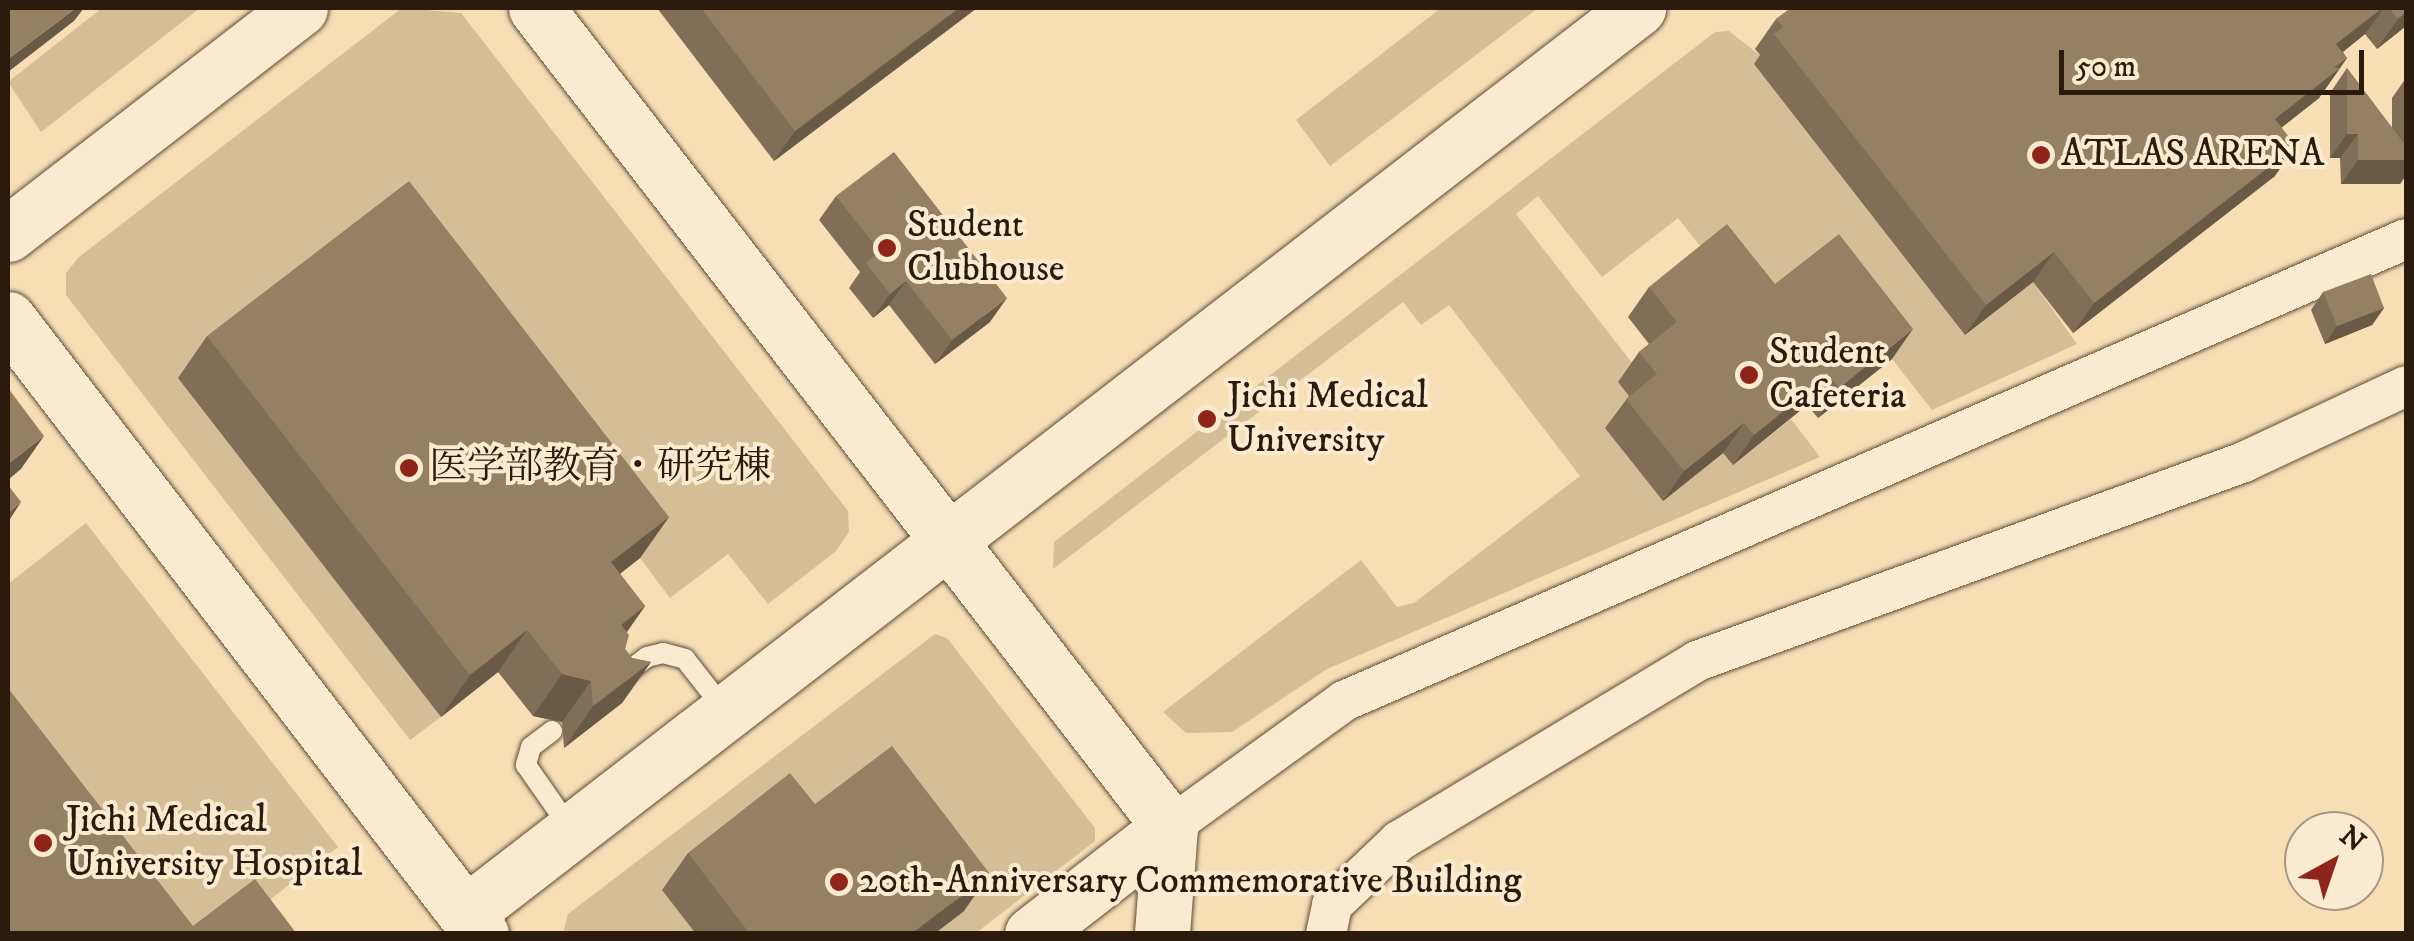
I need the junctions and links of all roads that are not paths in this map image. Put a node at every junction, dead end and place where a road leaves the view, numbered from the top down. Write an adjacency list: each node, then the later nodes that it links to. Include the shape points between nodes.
1 (300, 8): 4 (street)
2 (536, 8): 8 (street)
3 (1638, 8): 8 (street)
4 (8, 234)
5 (2406, 239): 12 (street, via 1344,701)
6 (8, 319): 14 (street)
7 (2406, 386): 17 (street, via 2244,462 1697,661 1399,842 1332,906)
8 (951, 540): 10 (street); 12 (street)
9 (609, 687): 10 (lane, via 664,652 686,659)
10 (728, 714): 13 (street)
11 (552, 732): 13 (lane, via 531,747 526,765)
12 (1170, 827): 15 (street); 16 (street)
13 (573, 833): 14 (street)
14 (474, 923)
15 (1032, 934)
16 (1162, 934)
17 (1326, 934)

